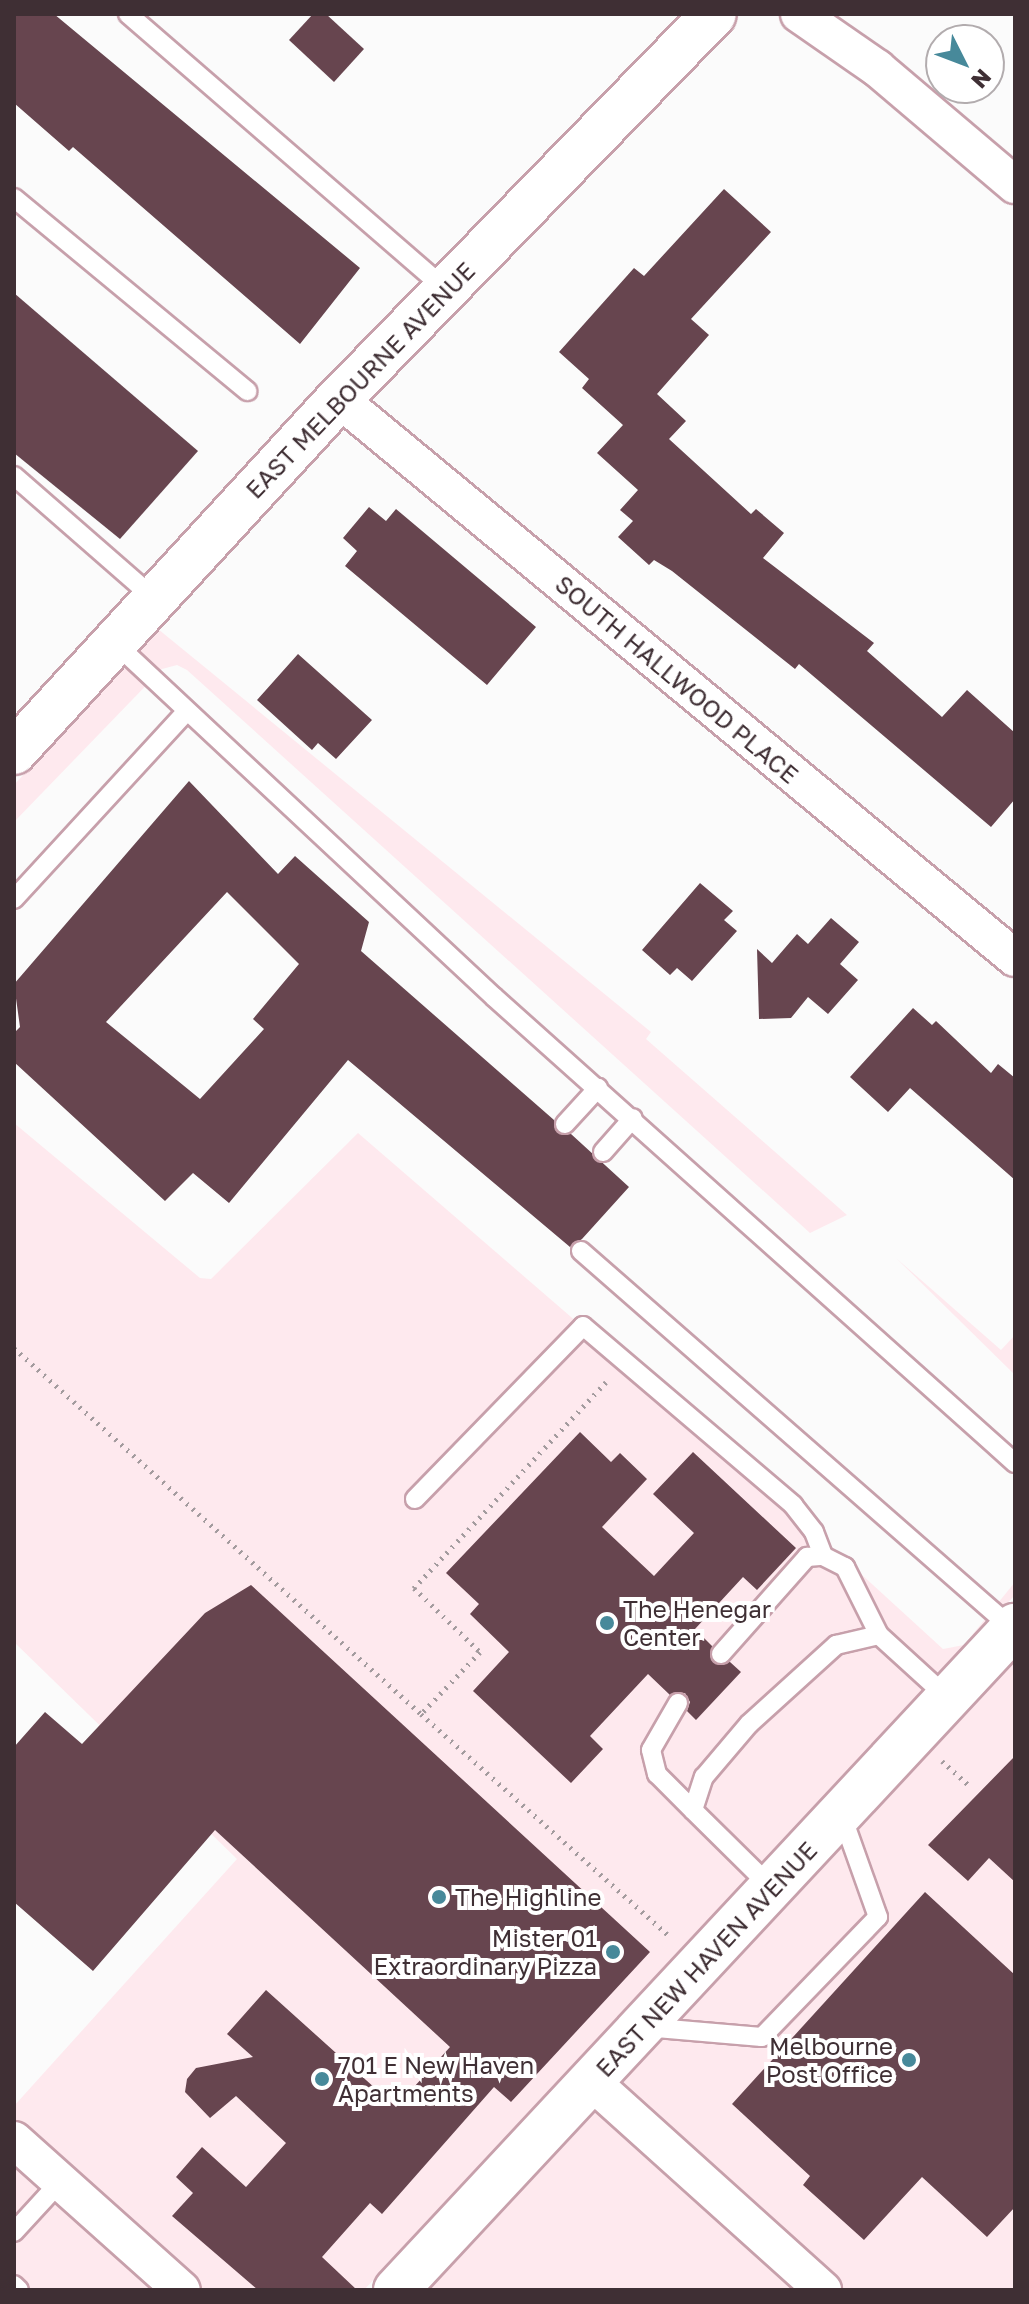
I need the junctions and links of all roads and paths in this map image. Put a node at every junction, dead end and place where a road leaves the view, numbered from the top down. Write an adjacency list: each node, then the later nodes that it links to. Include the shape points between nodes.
1 (128, 14): 6 (lane)
2 (714, 14): 6 (street, EAST MELBOURNE AVENUE)
3 (799, 14): 4 (street, via 877,68)
4 (1015, 185)
5 (14, 198): 7 (lane)
6 (446, 289): 8 (street, EAST MELBOURNE AVENUE)
7 (247, 391)
8 (339, 399): 10 (street, EAST MELBOURNE AVENUE); 15 (street, SOUTH HALLWOOD PLACE)
9 (14, 476): 10 (lane)
10 (155, 599): 11 (street, EAST MELBOURNE AVENUE)
11 (115, 643): 12 (lane); 13 (street, EAST MELBOURNE AVENUE)
12 (187, 711): 14 (lane); 16 (lane)
13 (14, 752)
14 (14, 899)
15 (1015, 958)
16 (598, 1088): 17 (lane); 18 (lane)
17 (633, 1118): 19 (lane); 23 (lane)
18 (565, 1124)
19 (603, 1152)
20 (581, 1251): 26 (lane)
21 (14, 1348): 31 (path)
22 (626, 1361): 24 (lane, via 583,1326); 25 (lane, via 793,1505 814,1532); 31 (path, via 414,1588 480,1652)
23 (1015, 1463)
24 (415, 1499)
25 (823, 1556): 27 (lane, via 845,1567); 28 (lane, via 807,1557)
26 (1014, 1627): 29 (street, EAST NEW HAVEN AVENUE)
27 (879, 1635): 29 (lane); 32 (lane, via 836,1645 749,1724 704,1777)
28 (721, 1654)
29 (948, 1698): 33 (street, EAST NEW HAVEN AVENUE)
30 (678, 1703): 32 (lane, via 651,1750 657,1774)
31 (421, 1714): 35 (path)
32 (693, 1810): 34 (lane)
33 (841, 1813): 34 (street, EAST NEW HAVEN AVENUE); 36 (lane, via 878,1917 762,2037)
34 (773, 1889): 36 (street, EAST NEW HAVEN AVENUE)
35 (670, 1937)
36 (643, 2027): 37 (street, EAST NEW HAVEN AVENUE)
37 (592, 2082): 44 (street, EAST NEW HAVEN AVENUE); 45 (street)
38 (14, 2140): 39 (street)
39 (60, 2182): 40 (lane); 43 (street)
40 (14, 2232)
41 (14, 2285): 42 (lane)
42 (19, 2290)
43 (182, 2290)
44 (396, 2290)
45 (823, 2290)

